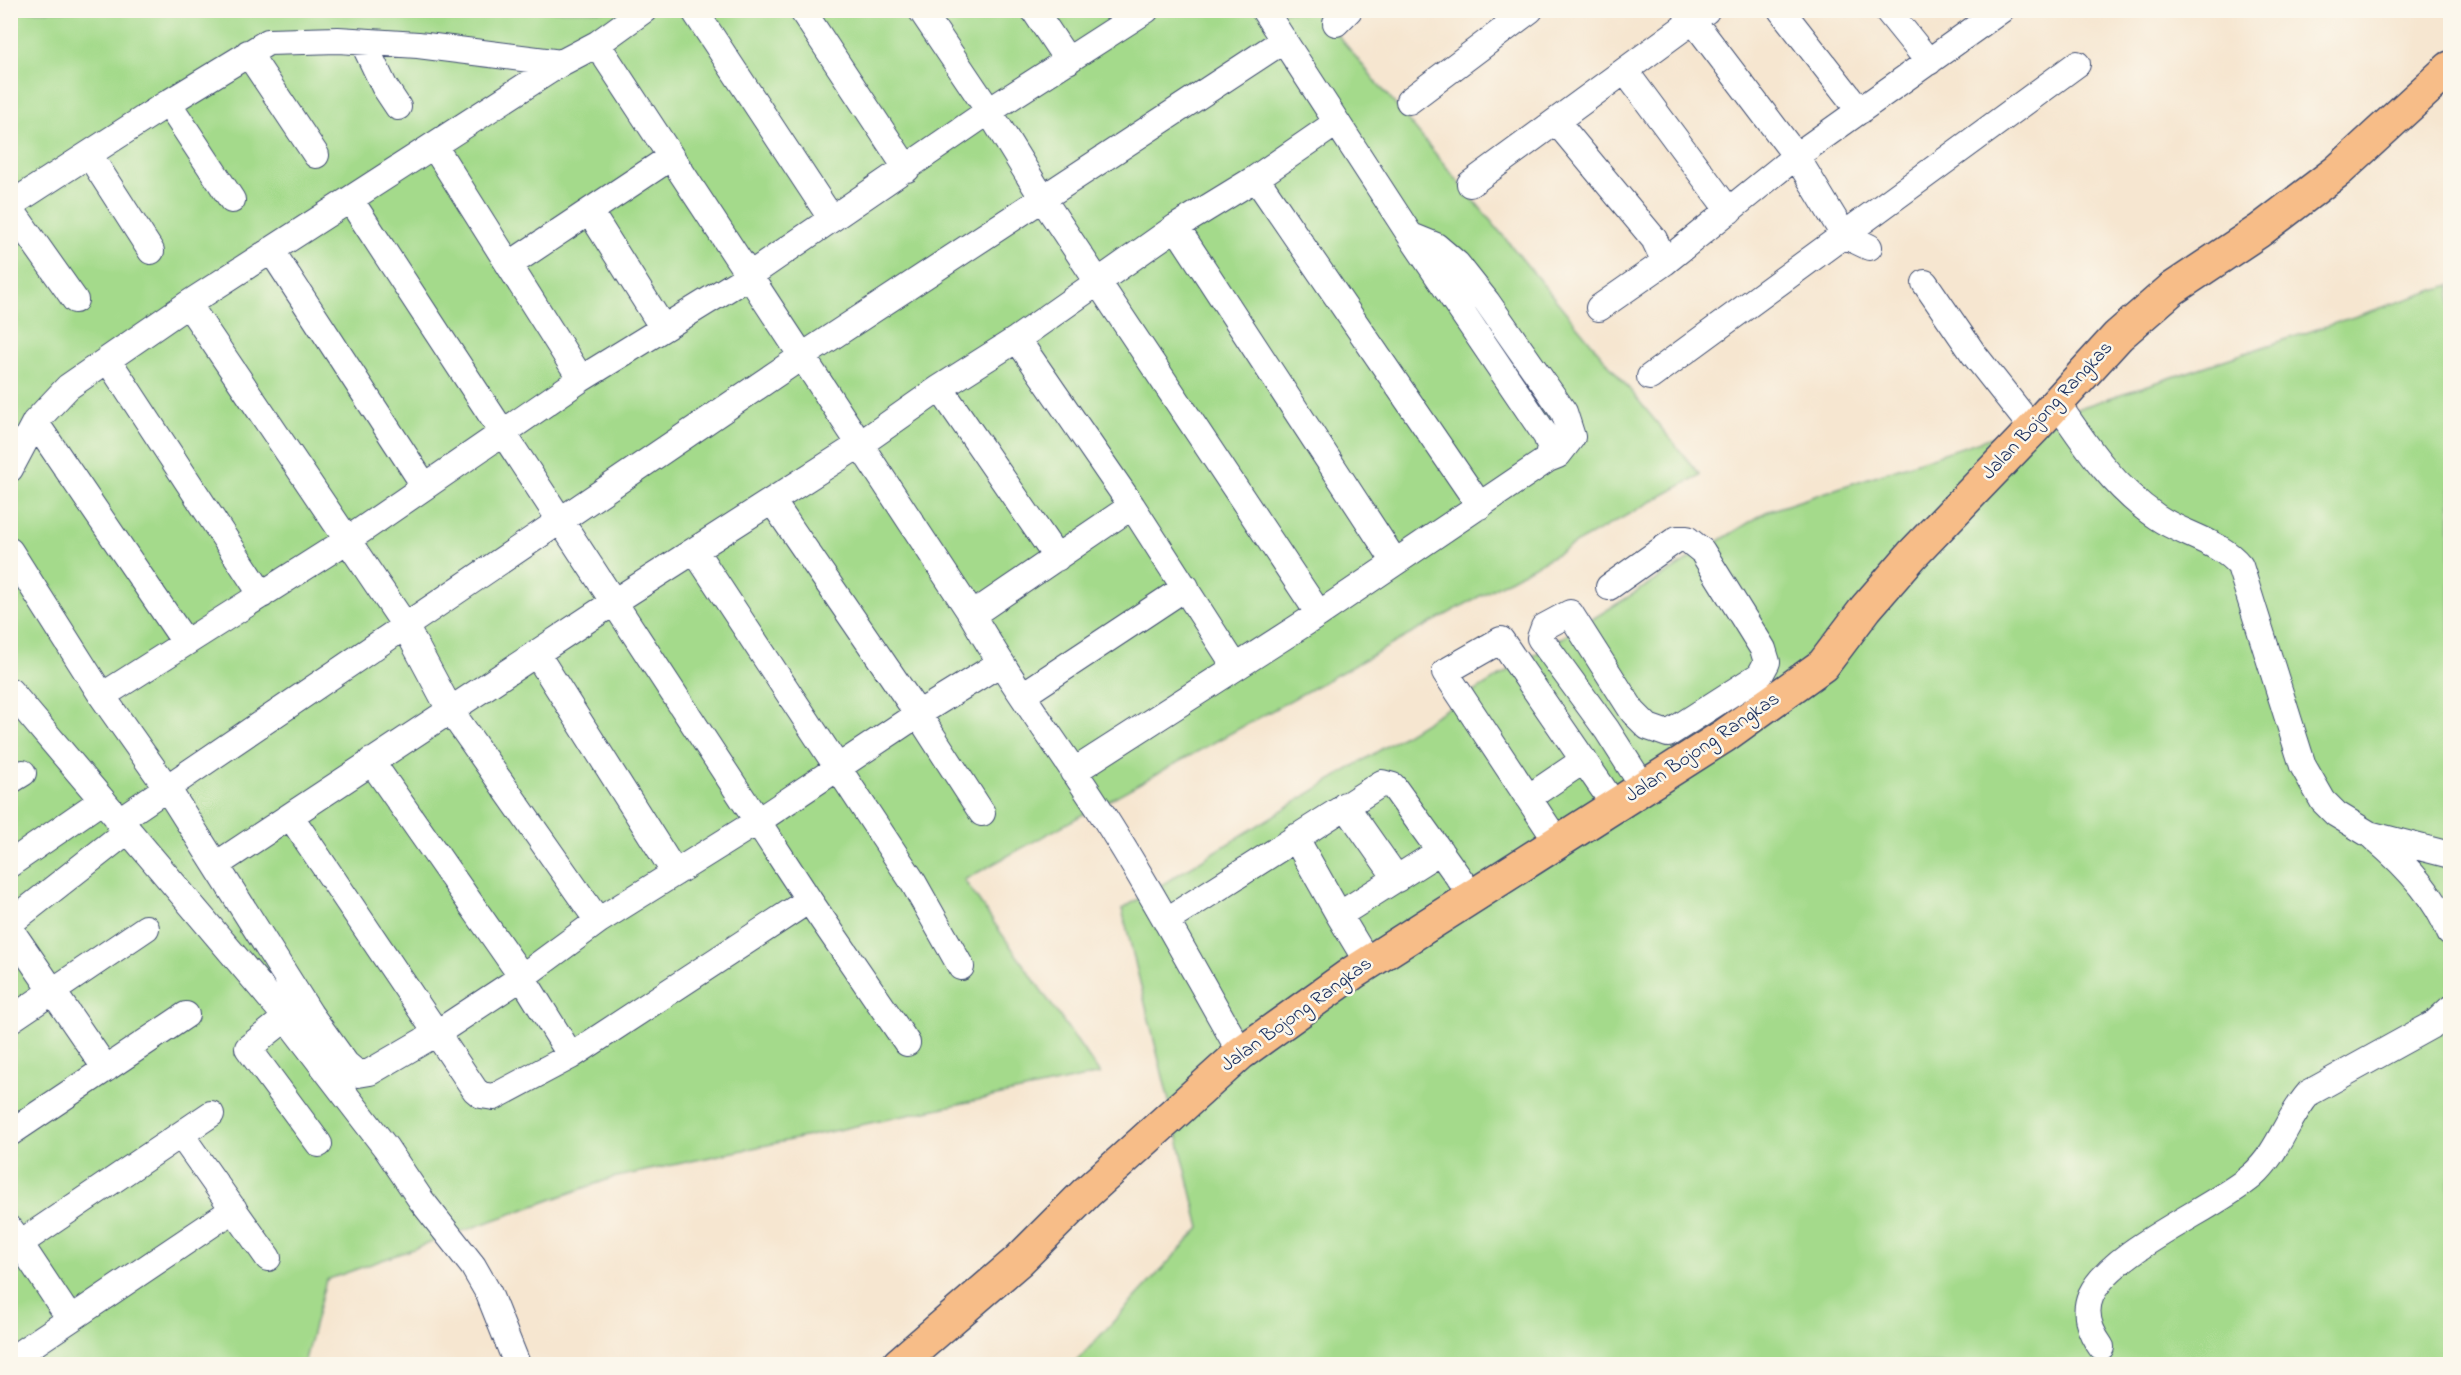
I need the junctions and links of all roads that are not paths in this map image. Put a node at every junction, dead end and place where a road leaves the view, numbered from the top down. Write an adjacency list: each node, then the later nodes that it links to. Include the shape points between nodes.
1 (644, 10): 15 (street)
2 (694, 10): 44 (street)
3 (802, 10): 35 (street)
4 (921, 10): 26 (street)
5 (1034, 10): 17 (street)
6 (1146, 10): 17 (street)
7 (1264, 10): 13 (street)
8 (1530, 10): 23 (street)
9 (1781, 10): 27 (street)
10 (1887, 10): 18 (street)
11 (1993, 13): 18 (street)
12 (1695, 14): 22 (street); 33 (street)
13 (1284, 40): 29 (street); 38 (street)
14 (363, 42): 16 (street, via 280,40); 19 (street); 25 (street)
15 (597, 44): 19 (street); 34 (street)
16 (248, 53): 24 (street); 31 (street)
17 (1068, 61): 26 (street)
18 (1929, 62): 27 (street)
19 (561, 63): 30 (street)
20 (2077, 64): 46 (street)
21 (2451, 68): 65 (main road, Jalan Bojong Rangkas, via 2339,170 2259,231 2172,289 2118,336)
22 (1625, 71): 28 (street); 42 (street)
23 (1409, 101)
24 (168, 103): 32 (street); 39 (street)
25 (398, 107)
26 (989, 111): 35 (street); 38 (street)
27 (1860, 111): 33 (street)
28 (1556, 121): 37 (street); 50 (street, via 1654,239)
29 (1336, 123): 36 (street); 74 (street, via 1550,446 1548,459)
30 (434, 146): 40 (street); 51 (street)
31 (316, 155)
32 (90, 156): 41 (street); 49 (street)
33 (1796, 156): 42 (street); 46 (street)
34 (671, 157): 43 (street); 52 (street)
35 (907, 169): 44 (street)
36 (1256, 178): 45 (street); 74 (street)
37 (1470, 184)
38 (1042, 197): 53 (street); 60 (street)
39 (232, 200)
40 (351, 201): 48 (street); 68 (street)
41 (10, 206): 55 (street)
42 (1729, 211): 50 (street)
43 (590, 212): 51 (street); 58 (street)
44 (831, 218): 52 (street)
45 (1176, 227): 53 (street); 80 (street)
46 (1844, 235): 47 (street); 62 (street)
47 (1869, 247)
48 (271, 250): 56 (street); 71 (street)
49 (151, 251)
50 (1665, 262): 57 (street)
51 (509, 265): 63 (street)
52 (750, 275): 58 (street); 60 (street)
53 (1098, 283): 59 (street); 85 (street)
54 (1925, 283): 67 (street, via 1973,353)
55 (75, 300)
56 (188, 304): 61 (street); 76 (street)
57 (1599, 308)
58 (663, 328): 63 (street)
59 (1017, 339): 64 (street); 73 (street)
60 (801, 357): 69 (street); 75 (street)
61 (108, 360): 66 (street, via 69,387); 83 (street)
62 (1650, 377)
63 (581, 380): 68 (street)
64 (940, 388): 69 (street); 79 (street)
65 (2057, 403): 67 (main road, Jalan Bojong Rangkas); 111 (street, via 2092,455 2138,503 2180,531 2222,550 2240,566 2303,766 2336,814)
66 (35, 423): 70 (street); 88 (street)
67 (2033, 429): 102 (main road, Jalan Bojong Rangkas, via 1912,555 1823,665 1759,713)
68 (503, 435): 71 (street); 75 (street)
69 (859, 445): 72 (street); 86 (street)
70 (10, 469)
71 (424, 485): 76 (street)
72 (772, 501): 78 (street); 96 (street)
73 (1132, 506): 79 (street); 82 (street)
74 (1480, 506): 80 (street)
75 (559, 520): 84 (street); 87 (street)
76 (346, 541): 83 (street); 87 (street)
77 (10, 551): 94 (street)
78 (695, 551): 84 (street); 99 (street)
79 (1057, 558): 86 (street)
80 (1395, 562): 85 (street)
81 (1609, 586): 102 (street, via 1677,539 1687,539 1702,551 1763,649 1767,662 1760,675 1668,734 1647,727 1633,712 1570,613 1544,627 1540,638)
82 (1186, 587): 91 (street); 93 (street)
83 (262, 595): 88 (street)
84 (614, 602): 89 (street); 109 (street)
85 (1319, 614): 91 (street)
86 (972, 615): 90 (street)
87 (404, 624): 95 (street); 101 (street)
88 (185, 642): 94 (street)
89 (536, 653): 95 (street); 118 (street)
90 (999, 664): 93 (street); 96 (street)
91 (1235, 666): 100 (street)
92 (10, 691): 104 (street)
93 (1023, 695): 100 (street)
94 (102, 696): 101 (street)
95 (450, 710): 98 (street); 123 (street)
96 (918, 714): 99 (street); 107 (street)
97 (1584, 760): 103 (street); 103 (street, via 1501,640 1445,672); 106 (street)
98 (371, 761): 108 (street); 131 (street)
99 (838, 770): 109 (street); 130 (street, via 913,882)
100 (1073, 772): 124 (street)
101 (167, 788): 110 (street); 117 (street)
102 (1644, 788): 106 (main road, Jalan Bojong Rangkas)
103 (1528, 798): 113 (street)
104 (101, 801): 110 (street); 116 (street)
105 (1346, 805): 112 (street); 114 (street, via 1382,783 1394,786); 119 (street)
106 (1615, 806): 113 (main road, Jalan Bojong Rangkas)
107 (982, 813)
108 (291, 817): 117 (street); 137 (street)
109 (758, 821): 118 (street); 121 (street)
110 (122, 826): 125 (street); 135 (street)
111 (2369, 834): 115 (street); 128 (street, via 2395,856 2429,895)
112 (1295, 837): 122 (street); 124 (street)
113 (1558, 843): 120 (main road, Jalan Bojong Rangkas)
114 (1440, 851): 119 (street); 120 (street)
115 (2451, 855)
116 (10, 864)
117 (216, 865): 137 (street, via 310,1014 346,1064 358,1074 370,1072)
118 (675, 873): 123 (street)
119 (1397, 879): 122 (street)
120 (1472, 896): 129 (main road, Jalan Bojong Rangkas)
121 (809, 900): 138 (street); 140 (street)
122 (1339, 915): 129 (street)
123 (598, 921): 131 (street)
124 (1166, 921): 139 (street)
125 (10, 923)
126 (10, 928): 132 (street)
127 (146, 928): 132 (street)
128 (2451, 933)
129 (1368, 963): 139 (main road, Jalan Bojong Rangkas)
130 (961, 967)
131 (522, 977): 137 (street); 140 (street)
132 (53, 992): 136 (street); 141 (street)
133 (2451, 1009): 150 (street, via 2434,1024 2309,1093 2279,1145 2254,1174 2117,1265 2090,1296 2087,1319)
134 (186, 1015): 141 (street)
135 (285, 1018): 145 (street, via 248,1048); 152 (street, via 473,1266 489,1294)
136 (10, 1020)
137 (437, 1033): 140 (street, via 481,1095 494,1097)
138 (907, 1042)
139 (1240, 1053): 153 (main road, Jalan Bojong Rangkas, via 1086,1193 1018,1261)
140 (571, 1056)
141 (106, 1069): 143 (street)
142 (211, 1114): 144 (street)
143 (10, 1133)
144 (182, 1135): 146 (street); 147 (street)
145 (319, 1144)
146 (234, 1209): 148 (street); 149 (street)
147 (14, 1241): 149 (street)
148 (268, 1258)
149 (70, 1319): 151 (street)
150 (2101, 1347)
151 (10, 1360)
152 (517, 1365)
153 (899, 1365)

